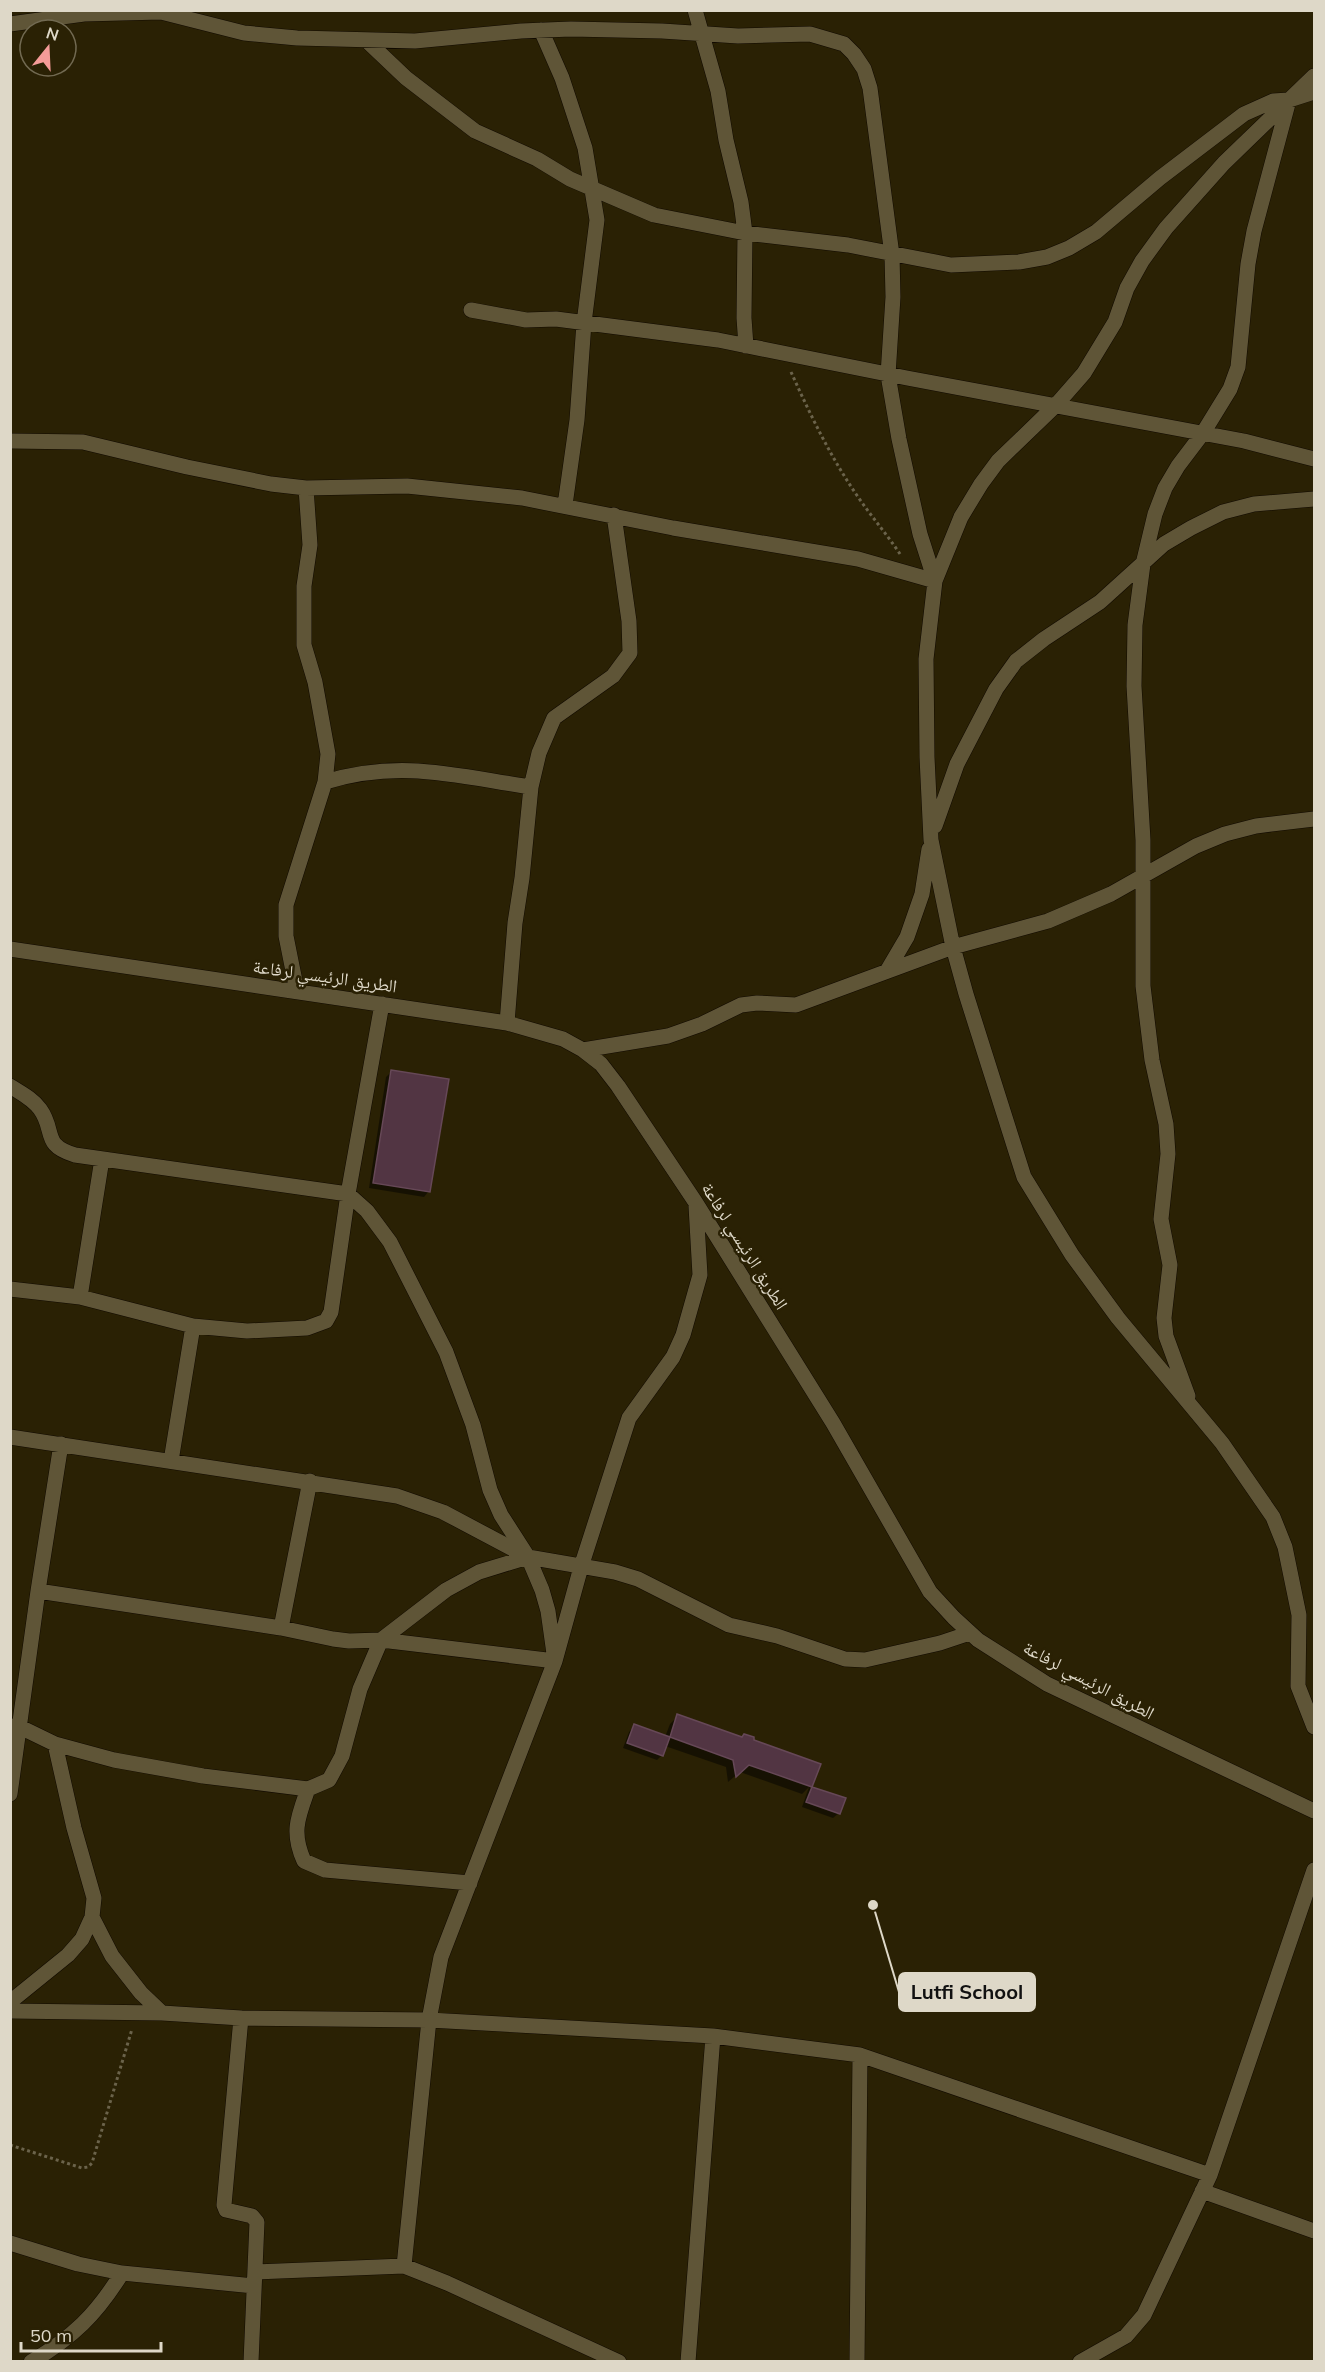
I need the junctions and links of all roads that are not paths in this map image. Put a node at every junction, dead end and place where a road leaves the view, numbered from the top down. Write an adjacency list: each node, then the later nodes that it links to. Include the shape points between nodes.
1 (695, 10): 4 (street)
2 (10, 24): 5 (street, via 84,14 161,12 244,33)
3 (541, 30): 4 (street); 5 (street, via 415,41); 9 (street, via 585,148)
4 (701, 32): 10 (street, via 718,91); 11 (street, via 738,36 810,34 844,44 854,54 870,88)
5 (366, 40): 9 (street, via 406,78 475,130)
6 (1314, 76): 8 (street)
7 (1314, 92): 8 (street)
8 (1289, 100): 11 (street, via 1273,101 1244,114 1096,232 1047,257 951,265); 16 (street, via 1224,163 1166,228 1127,288 1101,347); 17 (street, via 1254,231 1238,367 1230,389)
9 (593, 189): 10 (street, via 654,215); 13 (street, via 597,220)
10 (745, 233): 11 (street, via 848,245); 14 (street)
11 (892, 255): 15 (street)
12 (471, 310): 13 (street, via 526,320)
13 (584, 323): 14 (street); 22 (street, via 577,420)
14 (746, 346): 15 (street)
15 (888, 375): 16 (street); 25 (street, via 920,534)
16 (1056, 405): 17 (street); 25 (street, via 1015,442 981,484 961,518)
17 (1203, 434): 19 (street); 24 (street, via 1166,488)
18 (10, 441): 20 (street, via 83,442 187,467)
19 (1314, 459)
20 (306, 488): 22 (street, via 417,487); 26 (street, via 310,545 304,645 328,754)
21 (1314, 499): 24 (street, via 1254,504 1223,512 1164,544)
22 (565, 505): 23 (street)
23 (614, 515): 25 (street, via 858,559); 27 (street, via 630,652 613,676 554,718 539,753)
24 (1143, 564): 29 (street, via 1100,602 1016,661 996,688 957,764); 30 (street, via 1135,625 1134,686)
25 (935, 581): 29 (street, via 926,659)
26 (325, 782): 27 (street, via 372,771 433,770); 34 (street, via 286,905 286,936)
27 (531, 787): 36 (street)
28 (1314, 819): 30 (street, via 1225,834)
29 (931, 840): 31 (street); 33 (street, via 922,894 907,937)
30 (1144, 876): 31 (street, via 1048,921); 45 (street, via 1143,986 1168,1154 1161,1218 1170,1265 1166,1336)
31 (953, 947): 33 (street); 45 (street, via 1024,1177 1072,1255)
32 (10, 949): 34 (street, الطريق الرئيسي لرفاعة)
33 (887, 971): 37 (street, via 796,1005 741,1005 669,1036)
34 (297, 991): 35 (street, الطريق الرئيسي لرفاعة)
35 (382, 1004): 36 (street, الطريق الرئيسي لرفاعة); 40 (street)
36 (507, 1023): 37 (street, الطريق الرئيسي لرفاعة, via 563,1039)
37 (583, 1050): 41 (street, الطريق الرئيسي لرفاعة, via 601,1064 618,1086)
38 (10, 1086): 39 (street, via 40,1109 54,1145 75,1155)
39 (102, 1159): 40 (street); 43 (street)
40 (348, 1194): 44 (street, via 331,1312 326,1321 307,1329 285,1330); 50 (street, via 367,1211 390,1242 446,1352 473,1425 490,1490)
41 (696, 1203): 51 (street, via 700,1275 683,1335 673,1358 629,1418); 54 (street, الطريق الرئيسي لرفاعة, via 834,1423 930,1592)
42 (10, 1289): 43 (street)
43 (80, 1297): 44 (street)
44 (193, 1326): 48 (street)
45 (1192, 1408): 58 (street, via 1243,1471 1273,1517 1285,1547 1299,1615 1299,1686)
46 (10, 1437): 47 (street)
47 (61, 1444): 48 (street); 52 (street)
48 (171, 1461): 49 (street)
49 (310, 1481): 50 (street, via 397,1496 443,1512); 53 (street)
50 (528, 1557): 51 (street); 55 (street, via 480,1572 446,1590); 56 (street, via 548,1611)
51 (581, 1567): 54 (street, via 630,1577 729,1625 845,1659 865,1660); 56 (street)
52 (38, 1591): 53 (street); 57 (street)
53 (281, 1628): 55 (street, via 349,1641)
54 (970, 1632): 62 (street, الطريق الرئيسي لرفاعة, via 1047,1684)
55 (381, 1640): 56 (street); 60 (street, via 360,1689 342,1756 329,1780)
56 (555, 1661): 64 (street)
57 (15, 1726): 59 (street); 61 (street)
58 (1314, 1727)
59 (55, 1744): 60 (street, via 114,1760 203,1776); 65 (street, via 94,1898)
60 (308, 1789): 64 (street, via 297,1821 296,1844 304,1861 325,1870)
61 (10, 1794)
62 (1314, 1811)
63 (1314, 1869): 73 (street)
64 (470, 1883): 70 (street, via 441,1957)
65 (92, 1917): 66 (street, via 82,1940 68,1955); 68 (street, via 112,1956)
66 (10, 2002)
67 (10, 2011): 68 (street)
68 (162, 2013): 69 (street)
69 (241, 2018): 70 (street); 79 (street, via 224,2205 226,2210 256,2218)
70 (429, 2020): 71 (street); 77 (street)
71 (712, 2037): 72 (street); 83 (street)
72 (860, 2055): 73 (street); 84 (street)
73 (1210, 2175): 74 (street)
74 (1203, 2192): 75 (street); 85 (street, via 1144,2315 1126,2336)
75 (1314, 2231)
76 (10, 2243): 78 (street)
77 (404, 2266): 79 (street); 82 (street)
78 (122, 2273): 79 (street); 80 (street, via 74,2334)
79 (255, 2279): 81 (street)
80 (31, 2361)
81 (251, 2361)
82 (619, 2361)
83 (688, 2361)
84 (857, 2361)
85 (1080, 2361)

